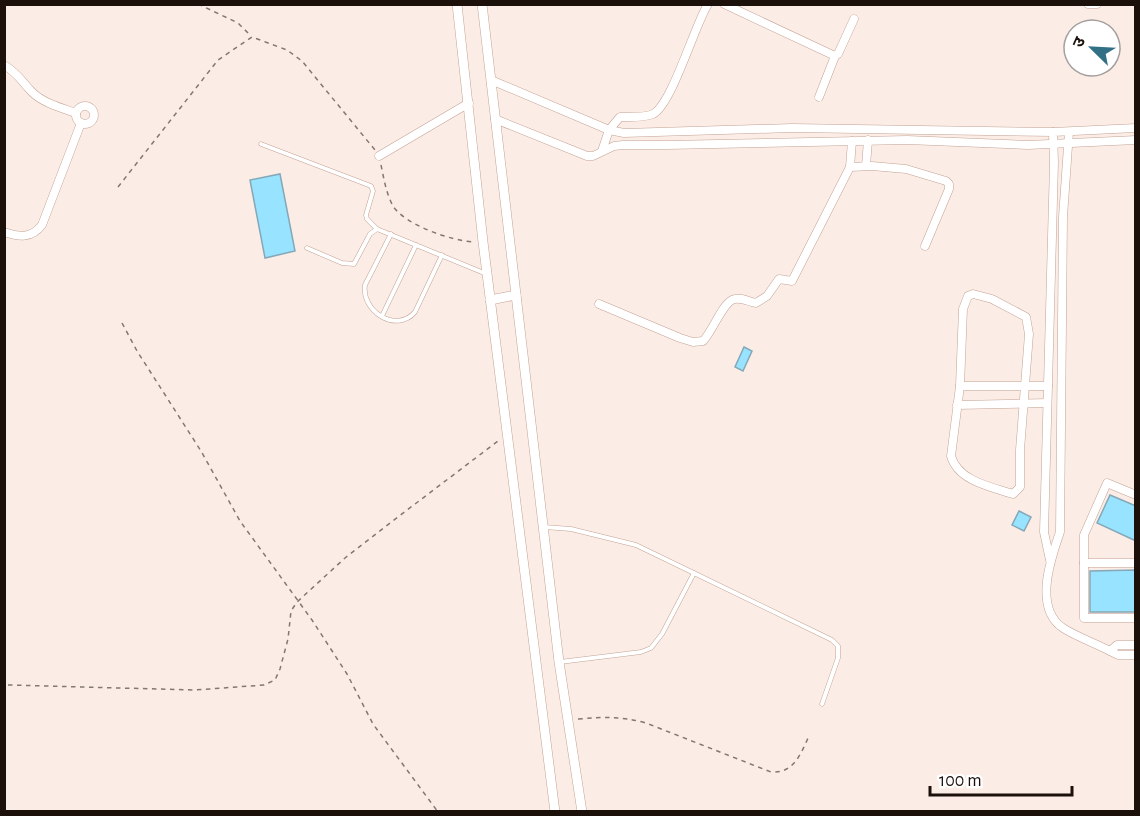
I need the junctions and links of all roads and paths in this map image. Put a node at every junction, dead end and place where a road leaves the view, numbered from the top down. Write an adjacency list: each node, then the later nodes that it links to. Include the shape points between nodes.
1 (198, 4): 9 (path, via 238,23)
2 (457, 4): 14 (street)
3 (482, 4): 12 (street)
4 (708, 4): 20 (street, via 661,106 646,116 620,117)
5 (724, 4): 10 (street)
6 (1088, 4): 7 (street)
7 (1097, 4)
8 (854, 19): 10 (street)
9 (252, 37): 31 (path, via 287,50 302,61); 34 (path, via 218,60)
10 (835, 56): 13 (street)
11 (4, 65): 15 (street, via 19,74 33,93)
12 (491, 80): 16 (street); 20 (street)
13 (819, 97)
14 (469, 103): 31 (street); 38 (street)
15 (76, 113): 17 (street); 17 (street, via 80,107 91,108 92,120)
16 (495, 119): 30 (street, via 580,155); 44 (street)
17 (81, 123): 36 (street, via 42,225 25,237)
18 (1136, 128): 22 (street)
19 (886, 129): 20 (street, via 624,133); 21 (street); 24 (street)
20 (609, 130): 30 (street)
21 (1053, 132): 22 (street); 28 (street)
22 (1069, 132): 29 (street)
23 (868, 140): 24 (street); 26 (street); 32 (street)
24 (886, 140): 28 (street)
25 (1136, 140): 29 (street)
26 (852, 141): 30 (street, via 623,145); 33 (street)
27 (261, 144): 35 (lane, via 371,186 366,215)
28 (1053, 144): 29 (street); 51 (street)
29 (1067, 144): 58 (street, via 1060,531)
30 (602, 152)
31 (380, 156): 38 (path, via 386,190 394,208 438,235)
32 (866, 166): 33 (street); 40 (street, via 906,169 949,184)
33 (850, 167): 46 (street, via 792,280 779,279 767,296 756,303 732,300 703,341 680,338)
34 (118, 188)
35 (377, 229): 37 (lane); 41 (lane, via 370,234 354,264)
36 (4, 232)
37 (391, 234): 39 (lane); 47 (lane, via 364,293 369,307)
38 (483, 243): 43 (street)
39 (416, 244): 42 (lane); 47 (lane)
40 (925, 246)
41 (307, 248)
42 (442, 255): 43 (lane); 47 (lane, via 415,312 404,321)
43 (487, 274): 45 (street)
44 (516, 295): 45 (street); 57 (street)
45 (490, 300): 55 (street)
46 (599, 304)
47 (382, 316)
48 (122, 322): 62 (path, via 240,521)
49 (960, 386): 50 (street); 50 (street, via 963,309 968,296 973,294 1026,317); 54 (street)
50 (1026, 386): 51 (street); 52 (street)
51 (1048, 386): 53 (street)
52 (1025, 404): 53 (street); 54 (street); 54 (street, via 1020,487 1013,494 962,474 953,464)
53 (1047, 404): 58 (street, via 1044,532)
54 (957, 405)
55 (507, 434): 62 (path, via 390,522); 73 (street)
56 (1136, 495): 59 (street, via 1107,483 1084,535)
57 (544, 527): 61 (lane, via 636,544); 67 (street)
58 (1050, 562): 65 (street, via 1047,592 1055,620 1063,628)
59 (1084, 563): 60 (street); 63 (street, via 1084,618)
60 (1136, 563)
61 (694, 573): 67 (lane, via 651,648); 69 (lane, via 838,646 838,658)
62 (298, 601): 68 (path, via 291,611 280,669 275,680 264,685 195,690); 72 (path, via 347,674 373,724)
63 (1136, 618)
64 (1136, 645): 65 (street, via 1117,645)
65 (1110, 651): 66 (street)
66 (1136, 655)
67 (560, 662): 70 (street)
68 (8, 685)
69 (822, 704)
70 (568, 720): 71 (path, via 628,718 771,772 790,768); 74 (street)
71 (809, 736)
72 (438, 812)
73 (555, 812)
74 (582, 812)

